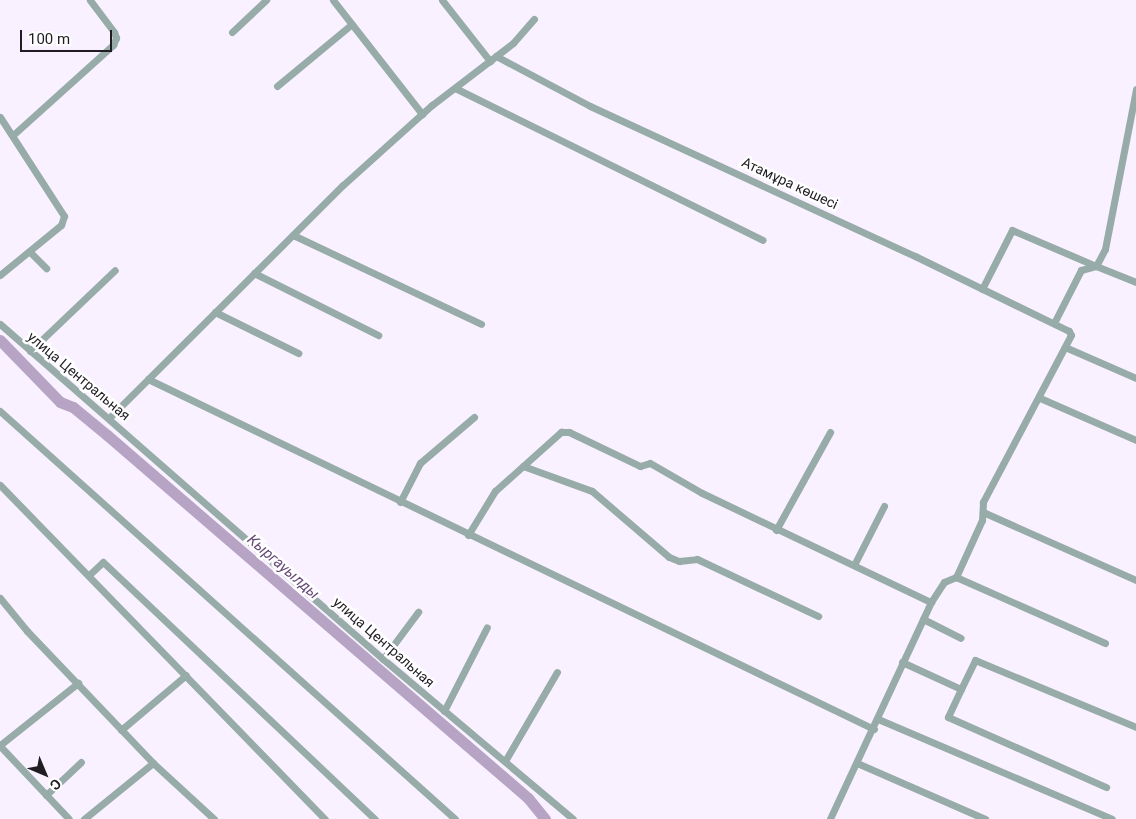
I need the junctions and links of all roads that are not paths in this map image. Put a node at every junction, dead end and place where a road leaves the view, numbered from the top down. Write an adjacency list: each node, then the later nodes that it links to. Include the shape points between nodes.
1 (90, 0): 14 (street, via 114,32 113,45)
2 (266, 0): 7 (street)
3 (333, 0): 6 (street)
4 (442, 0): 8 (street)
5 (534, 19): 8 (street)
6 (352, 24): 9 (street); 12 (street)
7 (232, 32)
8 (493, 59): 10 (street); 24 (street, Атамұра көшесі)
9 (277, 86)
10 (454, 88): 12 (street); 16 (street)
11 (1136, 89): 18 (street, via 1105,249)
12 (422, 114): 15 (street)
13 (0, 117): 14 (street)
14 (13, 135): 17 (street, via 64,216 61,225)
15 (292, 235): 21 (street); 28 (street)
16 (762, 240)
17 (30, 252): 19 (street); 22 (street)
18 (1096, 266): 23 (street); 24 (street, via 1012,230); 26 (street, via 1081,270)
19 (46, 268)
20 (115, 270): 31 (street)
21 (254, 274): 25 (street); 29 (street)
22 (0, 275)
23 (1136, 282)
24 (982, 288): 26 (street, Атамұра көшесі)
25 (215, 312): 32 (street); 34 (street)
26 (1054, 323): 30 (street, Атамұра көшесі, via 1072,335)
27 (0, 324): 31 (street, улица Центральная)
28 (481, 324)
29 (378, 335)
30 (1065, 347): 33 (street); 35 (street)
31 (30, 351): 38 (street, улица Центральная)
32 (298, 353)
33 (1136, 378)
34 (148, 379): 38 (street); 43 (street)
35 (1040, 398): 40 (street); 45 (street, via 983,502)
36 (0, 411): 83 (street)
37 (474, 417): 43 (street, via 420,463)
38 (109, 418): 60 (street, улица Центральная)
39 (830, 432): 46 (street)
40 (1136, 440)
41 (523, 466): 46 (street, via 561,432 568,432 640,466 650,463); 47 (street, via 489,498); 55 (street, via 592,491 674,559 697,559)
42 (0, 485): 49 (street)
43 (400, 502): 47 (street)
44 (884, 506): 48 (street)
45 (983, 512): 50 (street); 51 (street)
46 (776, 530): 48 (street, via 838,560)
47 (468, 535): 69 (street)
48 (855, 563): 53 (street)
49 (89, 575): 63 (street); 82 (street, via 103,562)
50 (956, 577): 53 (street, via 944,582); 59 (street)
51 (1136, 580)
52 (0, 598): 64 (street)
53 (931, 602): 56 (street)
54 (418, 612): 60 (street)
55 (818, 616)
56 (922, 619): 58 (street); 61 (street)
57 (487, 627): 66 (street)
58 (961, 638)
59 (1105, 643)
60 (383, 659): 66 (street, улица Центральная)
61 (902, 662): 65 (street); 67 (street)
62 (557, 672): 72 (street)
63 (186, 675): 70 (street); 81 (street)
64 (78, 683): 70 (street); 71 (street)
65 (961, 689): 68 (street, via 975,660); 76 (street, via 948,717)
66 (444, 711): 72 (street, улица Центральная)
67 (878, 719): 69 (street); 87 (street)
68 (1136, 727)
69 (874, 729): 75 (street)
70 (122, 730): 74 (street)
71 (0, 746): 77 (street)
72 (505, 761): 84 (street, улица Центральная)
73 (80, 762): 77 (street)
74 (152, 763): 79 (street); 80 (street)
75 (857, 763): 85 (street); 86 (street)
76 (1106, 787)
77 (46, 794): 78 (street)
78 (69, 819)
79 (84, 819)
80 (214, 819)
81 (325, 819)
82 (375, 819)
83 (455, 819)
84 (573, 819)
85 (830, 819)
86 (985, 819)
87 (1112, 819)

